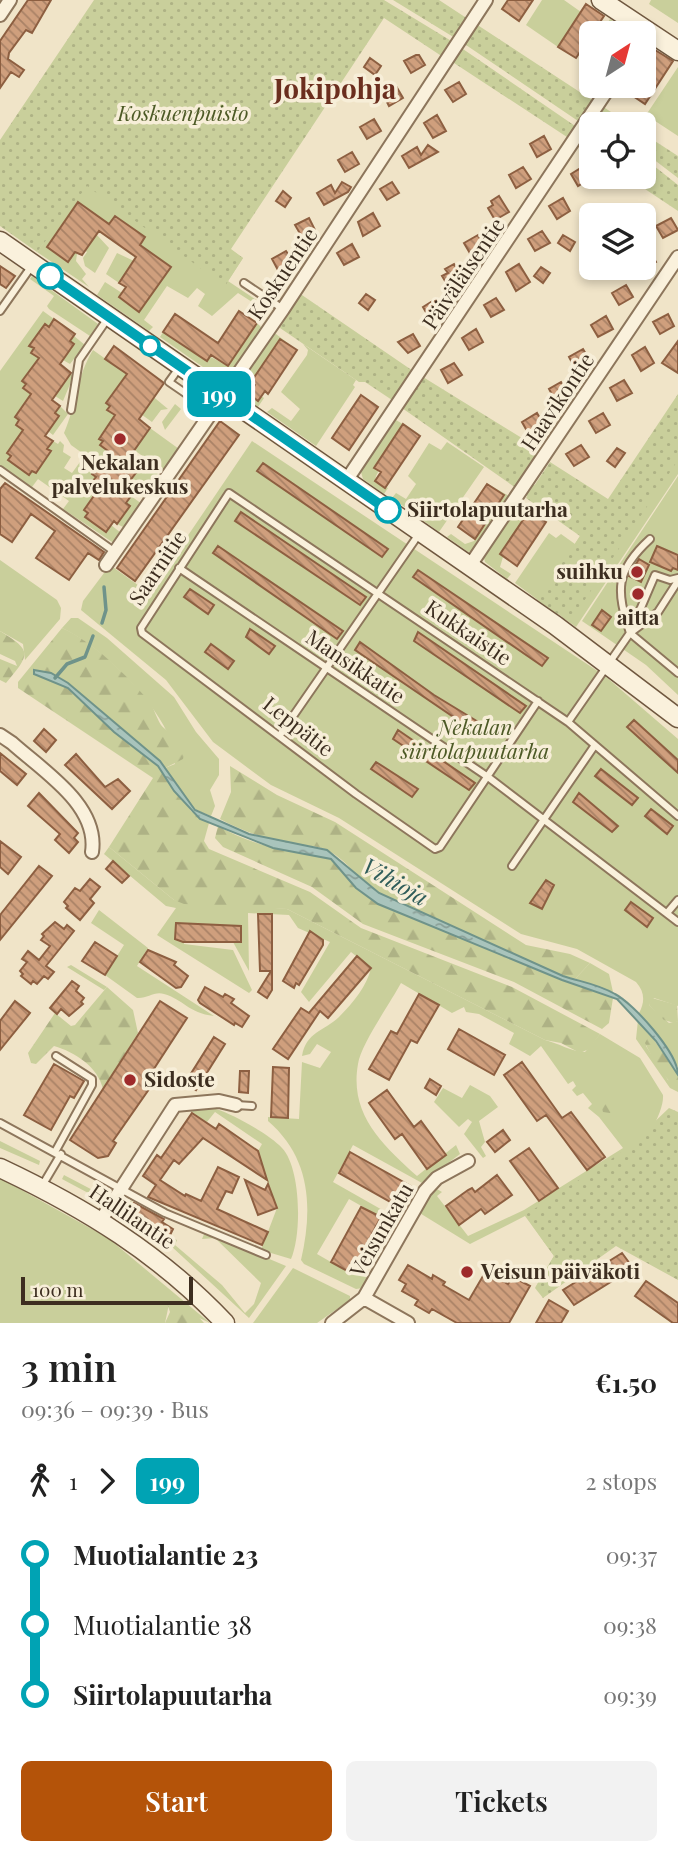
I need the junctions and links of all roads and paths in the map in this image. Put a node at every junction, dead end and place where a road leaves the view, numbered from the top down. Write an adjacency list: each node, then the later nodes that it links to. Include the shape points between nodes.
1 (10, 0): 4 (street)
2 (486, 0): 13 (street, Koskuentie)
3 (601, 0): 5 (street)
4 (0, 15)
5 (630, 21)
6 (656, 38): 7 (street)
7 (678, 51)
8 (602, 98): 21 (street, Päiväläisentie)
9 (0, 241): 11 (street)
10 (678, 257): 27 (street, Haavikontie)
11 (34, 264): 14 (lane); 15 (street)
12 (244, 283): 13 (lane)
13 (283, 309): 17 (street, Koskuentie)
14 (0, 311)
15 (109, 317): 16 (street); 19 (lane, via 79,360)
16 (180, 366): 17 (street); 18 (lane, via 169,382)
17 (223, 396): 21 (street); 25 (street, Koskuentie)
18 (201, 404)
19 (71, 410)
20 (0, 470): 25 (lane)
21 (346, 481): 23 (street)
22 (229, 493): 28 (lane, Saarnitie); 30 (lane, Kukkaistie)
23 (420, 533): 27 (street); 30 (lane)
24 (650, 539): 34 (lane, via 627,564 620,586 620,604)
25 (115, 552): 26 (street, Koskuentie)
26 (106, 565)
27 (469, 567): 35 (street)
28 (179, 568): 33 (lane, Saarnitie); 36 (lane, Mansikkatie)
29 (678, 580): 32 (lane); 34 (lane, via 655,575)
30 (377, 593): 36 (lane); 38 (lane, Kukkaistie)
31 (678, 595): 32 (lane)
32 (667, 599): 34 (lane)
33 (141, 628): 42 (lane, Leppätie)
34 (630, 633): 35 (lane); 37 (lane)
35 (608, 663): 39 (street); 40 (lane)
36 (325, 668): 42 (lane); 44 (lane, Mansikkatie)
37 (678, 673)
38 (538, 701): 40 (lane, Kukkaistie); 44 (lane)
39 (678, 718)
40 (568, 722): 43 (lane, Kukkaistie)
41 (0, 735): 47 (street, via 88,817 95,836)
42 (280, 735): 44 (lane, Leppätie, via 438,849)
43 (594, 746): 45 (lane, Kukkaistie); 46 (lane)
44 (488, 777): 46 (lane, Mansikkatie)
45 (678, 816)
46 (543, 821): 48 (lane); 50 (lane, Mansikkatie)
47 (92, 852)
48 (512, 866)
49 (678, 900): 50 (lane)
50 (667, 914): 51 (lane, Mansikkatie)
51 (678, 922)
52 (56, 1056): 56 (lane, via 92,1079)
53 (236, 1105): 54 (lane); 59 (street, via 219,1101 175,1105)
54 (252, 1106)
55 (0, 1123): 56 (lane)
56 (58, 1153): 59 (lane); 60 (lane)
57 (468, 1161): 63 (street, Veisunkatu, via 437,1178 425,1191)
58 (0, 1168): 60 (street, Hallilantie)
59 (123, 1187): 61 (street); 62 (lane, via 165,1213)
60 (41, 1188): 61 (street, Hallilantie)
61 (101, 1220): 64 (street, Hallilantie, via 175,1274)
62 (266, 1255)
63 (364, 1298): 65 (street, Veisunkatu); 66 (street)
64 (225, 1323)
65 (332, 1323)
66 (408, 1323)

